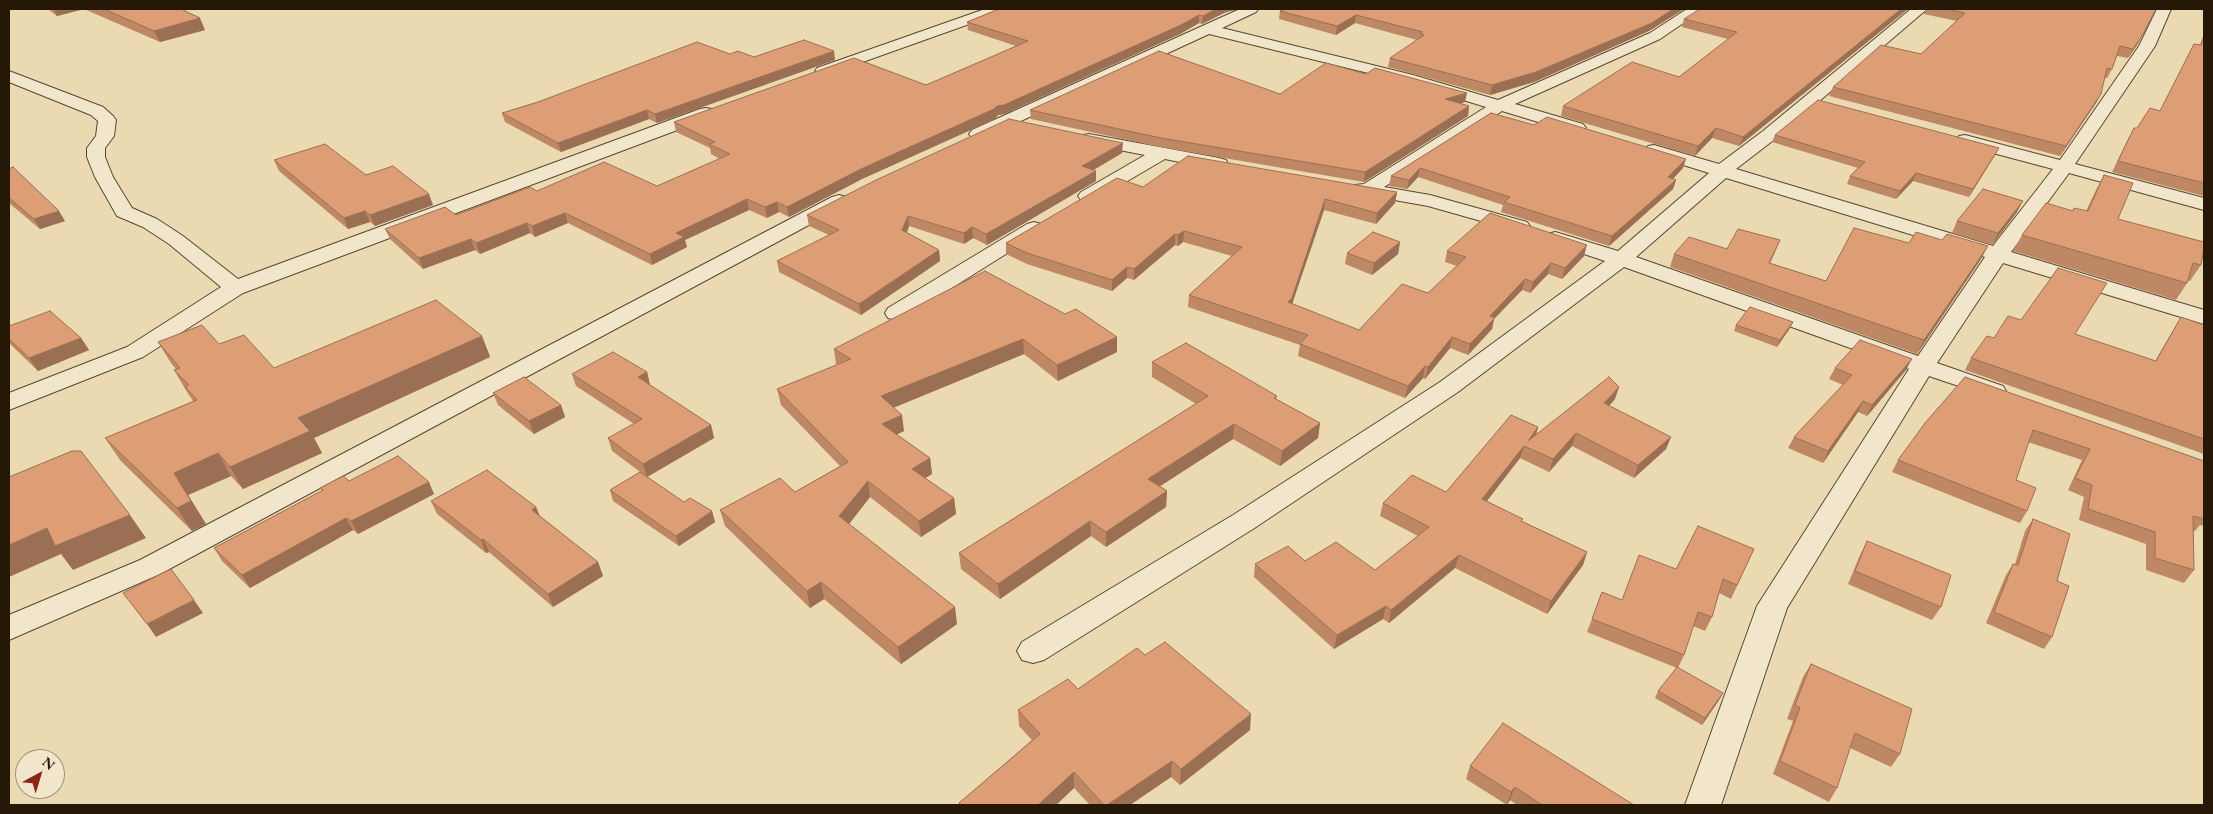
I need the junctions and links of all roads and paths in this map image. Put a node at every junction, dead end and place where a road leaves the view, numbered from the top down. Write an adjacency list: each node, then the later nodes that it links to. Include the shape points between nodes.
1 (998, 9): 8 (street)
2 (1251, 9): 6 (street)
3 (1697, 9): 9 (street, via 1655,36)
4 (1920, 9): 21 (street, via 1822,102)
5 (2164, 9): 19 (street, via 2146,46)
6 (1209, 28): 9 (street); 11 (street)
7 (9, 76): 28 (street, via 97,111 107,120 105,136 96,148 96,156 104,178 124,212 150,223 176,240)
8 (807, 76)
9 (1500, 105): 13 (street); 24 (street)
10 (724, 106): 28 (street)
11 (1004, 121): 12 (street); 16 (street)
12 (1034, 128)
13 (1593, 132)
14 (1072, 136): 18 (street)
15 (1948, 136): 19 (street)
16 (960, 143)
17 (1639, 146): 21 (street)
18 (1160, 154): 20 (street); 29 (street)
19 (2064, 167): 25 (street); 26 (street)
20 (1242, 169)
21 (1722, 171): 26 (street); 27 (street)
22 (1341, 186): 24 (street)
23 (862, 190): 34 (street, via 150,567)
24 (1367, 190): 27 (street, via 1460,208)
25 (2204, 204)
26 (1998, 254): 30 (street); 31 (street)
27 (1621, 259): 31 (street); 35 (street, via 1449,387 1243,522)
28 (235, 288): 33 (street, via 135,352)
29 (896, 313)
30 (2204, 317)
31 (1922, 366): 32 (street); 36 (street, via 1772,606)
32 (2016, 399)
33 (9, 402)
34 (9, 628)
35 (1033, 652)
36 (1703, 805)

